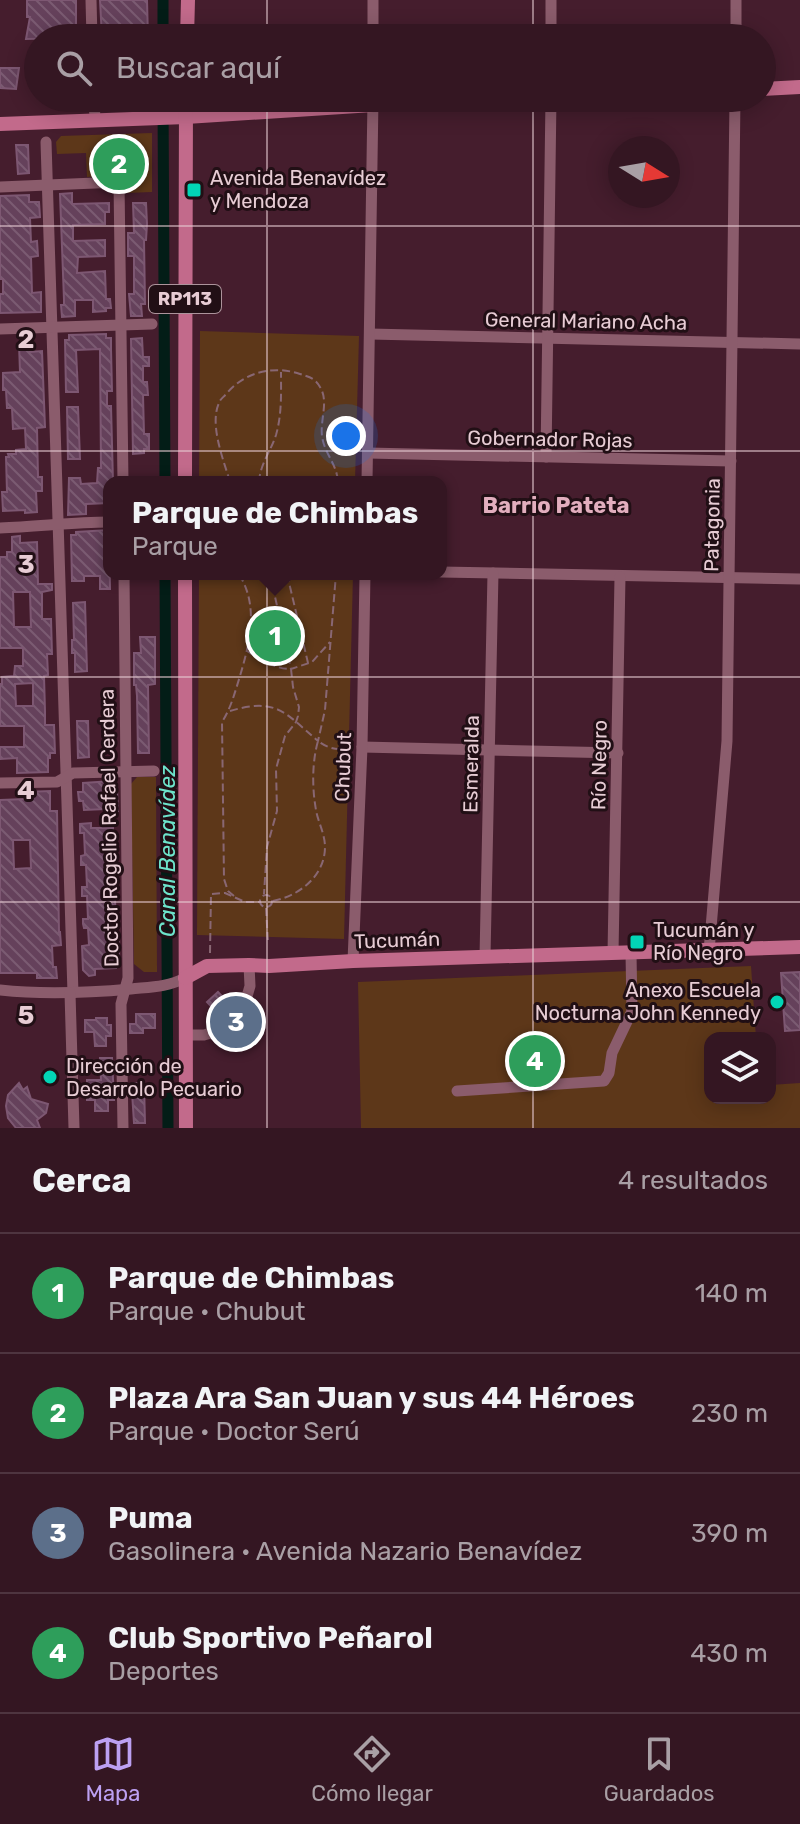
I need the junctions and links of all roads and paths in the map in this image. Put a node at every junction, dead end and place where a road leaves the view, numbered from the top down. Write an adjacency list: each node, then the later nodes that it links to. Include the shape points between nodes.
1 (91, 0): 6 (street)
2 (188, 0): 7 (main road)
3 (373, 0): 8 (street)
4 (551, 0): 9 (street)
5 (736, 0): 10 (street)
6 (92, 24)
7 (187, 24)
8 (373, 24)
9 (551, 24)
10 (736, 24)
11 (800, 87): 12 (main road)
12 (776, 88)
13 (95, 112): 20 (street)
14 (186, 112): 19 (main road, RP113)
15 (248, 112): 19 (main road)
16 (373, 112): 29 (street)
17 (551, 112): 30 (street)
18 (735, 112): 31 (street, Patagonia)
19 (186, 117): 20 (main road); 38 (main road, RP113)
20 (95, 120): 21 (main road)
21 (0, 124)
22 (46, 142): 23 (street)
23 (48, 185): 24 (street); 26 (street, via 119,182); 27 (street)
24 (0, 187)
25 (152, 324): 26 (street)
26 (121, 325): 27 (street); 37 (street)
27 (52, 327): 28 (street); 44 (street)
28 (0, 329)
29 (370, 334): 30 (street, General Mariano Acha); 34 (street)
30 (548, 338): 31 (street, General Mariano Acha); 35 (street)
31 (732, 342): 32 (street, General Mariano Acha); 36 (street, Patagonia)
32 (800, 344)
33 (281, 370): 39 (path, via 246,376 219,403 217,442); 40 (path, via 278,426); 41 (path, via 313,378 322,389 321,433)
34 (368, 453): 35 (street, Gobernador Rojas); 42 (street)
35 (546, 457): 36 (street, Gobernador Rojas)
36 (731, 461): 49 (street, Patagonia)
37 (123, 476)
38 (185, 476)
39 (228, 476)
40 (260, 476)
41 (337, 476)
42 (367, 476)
43 (103, 522): 44 (street)
44 (58, 524): 45 (street); 70 (street)
45 (0, 528)
46 (447, 572): 47 (street)
47 (493, 573): 48 (street); 66 (street, Esmeralda)
48 (620, 577): 49 (street); 67 (street, Río Negro)
49 (729, 579): 50 (street); 79 (street, Patagonia, via 727,741)
50 (800, 579)
51 (124, 580): 69 (street, Doctor Rogelio Rafael Cerdera)
52 (185, 580): 86 (main road)
53 (243, 580): 59 (path, via 252,624)
54 (271, 580): 61 (path)
55 (288, 580): 60 (path)
56 (336, 580): 58 (path)
57 (365, 580): 65 (street, Chubut)
58 (331, 641): 60 (path); 64 (path)
59 (247, 651): 61 (path, via 273,666); 62 (path)
60 (308, 665): 61 (path)
61 (291, 669): 63 (path, via 299,707)
62 (229, 711): 63 (path, via 259,704 279,708); 73 (path, via 222,722 223,863 224,879)
63 (296, 722): 64 (path); 72 (path, via 285,736 276,769 277,811 267,847)
64 (318, 741): 65 (path, via 338,750); 74 (path, via 314,784 325,844 321,868 293,895)
65 (362, 747): 66 (street); 84 (street, Chubut)
66 (490, 749): 67 (street); 83 (street, Esmeralda)
67 (618, 753): 81 (street, Río Negro)
68 (154, 771): 69 (street)
69 (125, 772): 70 (street); 87 (street, Doctor Rogelio Rafael Cerdera)
70 (66, 777): 71 (street, via 57,782); 89 (street)
71 (0, 783)
72 (264, 894): 74 (path); 75 (path)
73 (234, 896): 75 (path); 80 (path, via 211,894)
74 (273, 901): 76 (path)
75 (260, 902): 76 (path)
76 (266, 907): 77 (path)
77 (268, 943)
78 (800, 947): 79 (main road, Tucumán)
79 (709, 951): 82 (main road, Tucumán)
80 (210, 953)
81 (613, 953): 82 (main road, Tucumán); 83 (main road, Tucumán)
82 (631, 953): 93 (street, via 632,1011 604,1081)
83 (485, 957): 84 (main road, Tucumán)
84 (353, 961): 85 (main road, Tucumán)
85 (249, 965): 86 (main road, Tucumán, via 207,966); 90 (street, via 250,986)
86 (173, 983): 87 (street, Tucumán); 92 (main road)
87 (125, 989): 89 (street, Tucumán); 95 (street, Doctor Rogelio Rafael Cerdera)
88 (0, 990): 89 (street, Tucumán)
89 (71, 993): 94 (street)
90 (241, 1017)
91 (231, 1027): 92 (street)
92 (185, 1035): 96 (main road)
93 (457, 1091)
94 (74, 1128)
95 (123, 1128)
96 (186, 1128)

